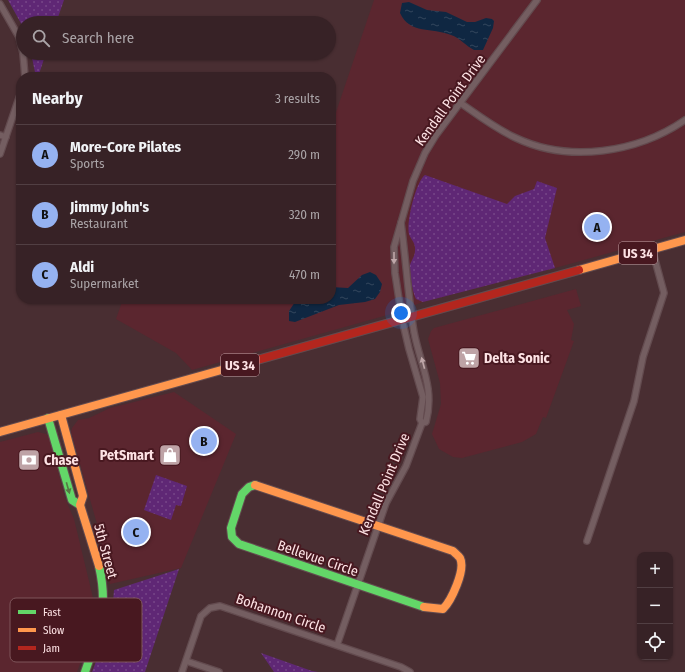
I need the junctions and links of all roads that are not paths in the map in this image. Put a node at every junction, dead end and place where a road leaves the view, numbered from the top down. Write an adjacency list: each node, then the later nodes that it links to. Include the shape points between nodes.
1 (537, 0): 6 (street, Kendall Point Drive)
2 (0, 4): 3 (street)
3 (16, 33)
4 (24, 60): 5 (street)
5 (25, 72)
6 (462, 104): 8 (street, via 492,126 517,139 544,148 578,153 632,145 656,137); 13 (street, Kendall Point Drive, via 436,135 417,169)
7 (16, 107): 10 (street)
8 (685, 120)
9 (0, 135): 10 (street)
10 (6, 137): 11 (street)
11 (2, 142): 12 (street)
12 (0, 154)
13 (401, 223): 16 (street, Kendall Point Drive); 17 (street, Kendall Point Drive, one-way to 17, via 394,247 394,259)
14 (685, 240): 15 (street, US 34)
15 (652, 249): 16 (street, US 34); 24 (street, via 664,293 643,357 634,401)
16 (412, 316): 17 (street, US 34); 18 (street, Kendall Point Drive, one-way to 16)
17 (402, 319): 18 (street, Kendall Point Drive, via 409,349); 19 (street, US 34)
18 (427, 397): 23 (street, Kendall Point Drive, via 420,419 422,423 406,466 390,495)
19 (61, 415): 20 (street, US 34); 22 (street, 5th Street, via 83,496)
20 (48, 418): 21 (street, US 34); 22 (street, 5th Street, one-way to 22, via 72,500)
21 (0, 432)
22 (80, 505): 26 (street, 5th Street)
23 (378, 526): 25 (street, Kendall Point Drive); 25 (street, Bellevue Circle, via 453,551 460,558 461,568 449,602 438,610); 25 (street, Bellevue Circle, via 255,485 242,494 232,523 231,535 239,544)
24 (587, 541)
25 (358, 585): 27 (street, Kendall Point Drive)
26 (104, 598)
27 (337, 645): 28 (street, Bohannon Circle, via 226,607 215,607 201,616); 33 (street, Bohannon Circle)
28 (186, 661): 31 (street, Bohannon Circle); 32 (street)
29 (88, 662): 30 (street, 5th Street)
30 (85, 672)
31 (182, 672)
32 (219, 672)
33 (410, 672)

